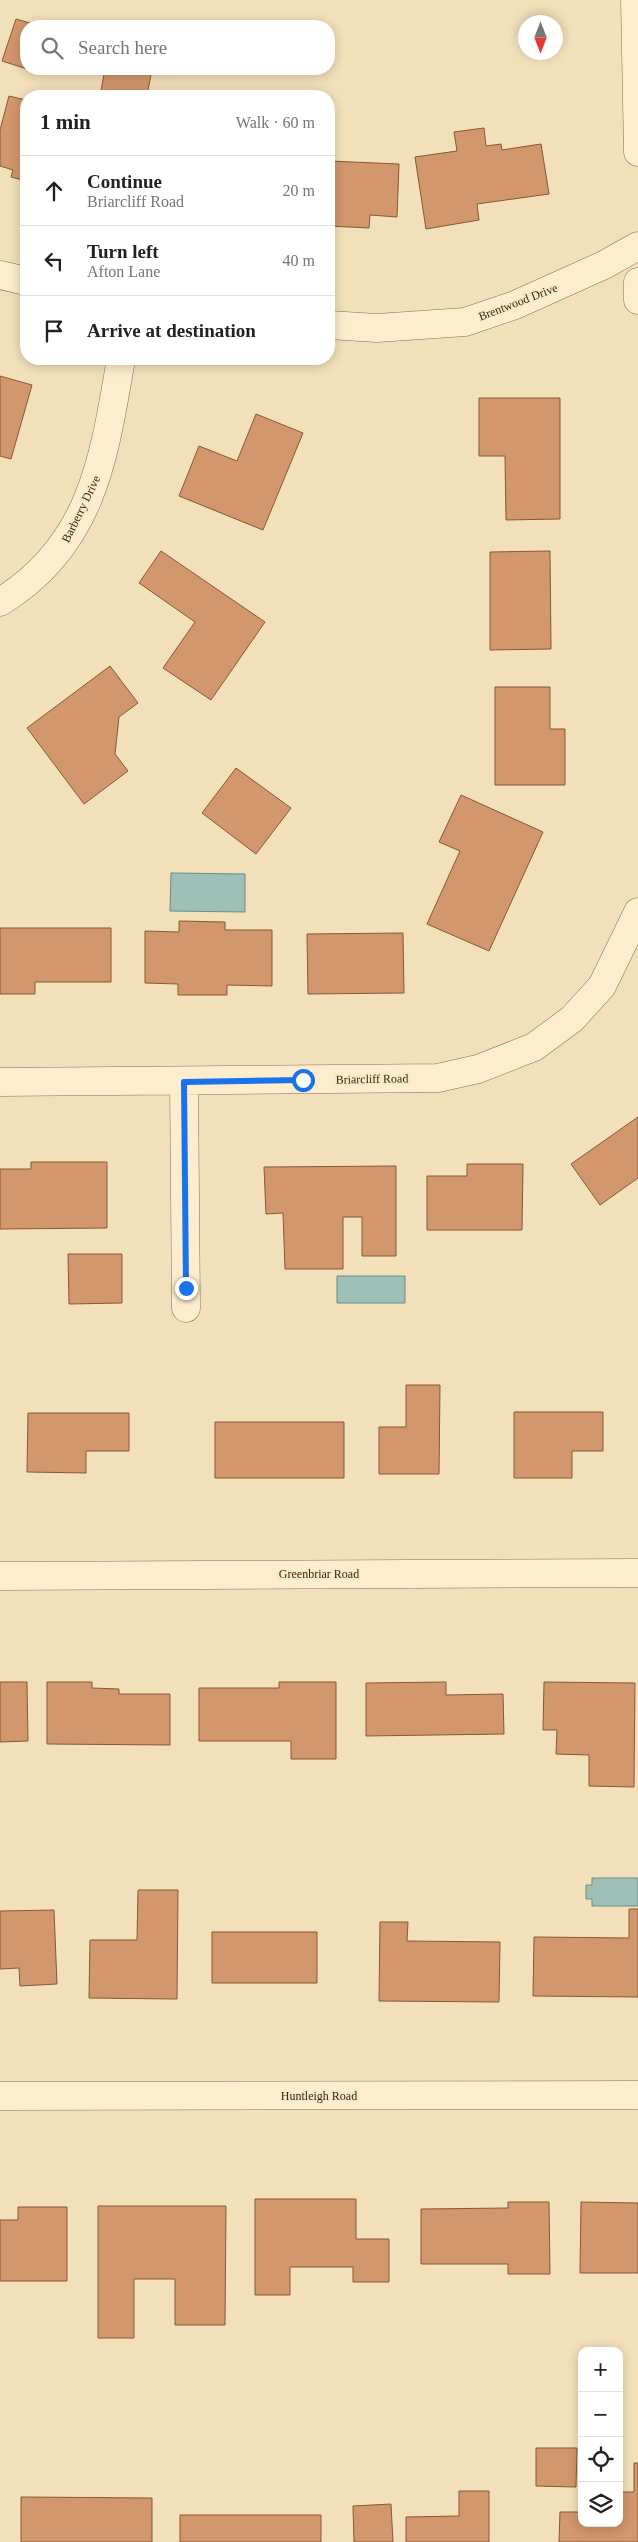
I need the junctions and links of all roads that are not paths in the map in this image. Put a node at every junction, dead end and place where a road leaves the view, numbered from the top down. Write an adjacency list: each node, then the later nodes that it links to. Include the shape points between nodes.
1 (635, 0): 2 (street)
2 (638, 152)
3 (638, 246): 8 (street, Brentwood Drive, via 515,305 465,322 377,328)
4 (0, 276): 5 (street)
5 (20, 280)
6 (638, 282): 7 (street)
7 (638, 300)
8 (335, 325)
9 (120, 365): 10 (street, Barberry Drive, via 99,474 84,508 59,551 25,587)
10 (0, 602)
11 (638, 912): 13 (street, Briarcliff Road, via 602,986 572,1019 534,1047 478,1069 438,1078)
12 (0, 1082): 13 (street, Briarcliff Road)
13 (184, 1082): 14 (street)
14 (186, 1308)
15 (638, 1573): 16 (street, Greenbriar Road)
16 (0, 1576)
17 (638, 2095): 18 (street, Huntleigh Road)
18 (0, 2096)

